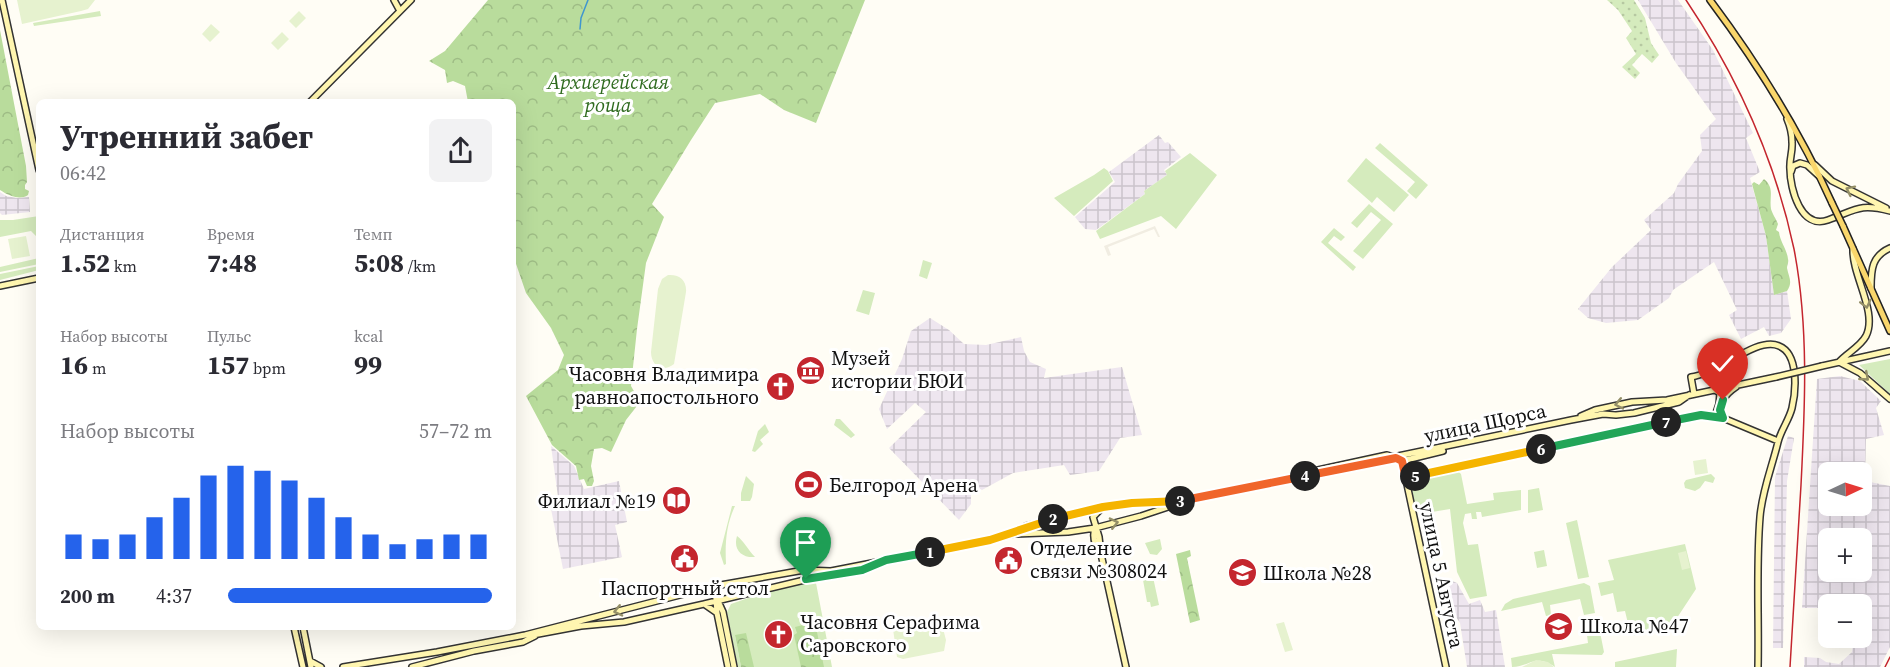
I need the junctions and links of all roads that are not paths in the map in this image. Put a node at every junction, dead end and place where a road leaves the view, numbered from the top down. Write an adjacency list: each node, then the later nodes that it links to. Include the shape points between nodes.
1 (2, 0): 8 (main road)
2 (394, 0): 5 (main road)
3 (411, 0): 5 (main road)
4 (1710, 0): 7 (main road)
5 (400, 11): 6 (main road)
6 (313, 99)
7 (1784, 108): 9 (main road); 11 (main road, via 1792,135)
8 (36, 156)
9 (1813, 164): 10 (main road); 12 (main road, one-way to 9, via 1832,181)
10 (1820, 177): 11 (main road, via 1807,165 1798,163 1791,170); 13 (main road, bridge)
11 (1792, 183): 12 (main road, via 1801,210 1812,220 1825,221 1864,206)
12 (1890, 211)
13 (1853, 247): 17 (main road); 20 (main road, one-way to 20, via 1852,262 1867,304 1868,328 1864,339)
14 (1890, 248): 17 (main road, via 1875,259)
15 (36, 279): 16 (main road)
16 (0, 286)
17 (1871, 288): 18 (main road)
18 (1890, 331)
19 (1890, 351): 20 (main road)
20 (1839, 362): 21 (main road, bridge); 24 (main road, one-way to 24, via 1860,372)
21 (1740, 384): 22 (main road); 26 (main road, via 1721,403)
22 (1714, 390): 23 (main road); 25 (main road, via 1720,396)
23 (1692, 394): 27 (main road, one-way to 27, via 1632,402); 27 (main road, улица Щорса, via 1679,402 1634,413); 28 (main road, via 1691,377 1760,346 1771,343 1783,348 1793,365 1794,393)
24 (1890, 399)
25 (1715, 416): 26 (main road); 31 (main road, via 1695,416)
26 (1723, 418): 28 (main road)
27 (1575, 419): 29 (main road, улица Щорса)
28 (1778, 441): 54 (main road, via 1760,517)
29 (1400, 458): 30 (main road, улица Щорса); 30 (main road, via 1387,455); 31 (main road, улица 5 Августа)
30 (1303, 476): 32 (main road, улица Щорса)
31 (1405, 476): 53 (main road, улица 5 Августа)
32 (1192, 499): 33 (main road, улица Щорса); 34 (main road, one-way to 32)
33 (1103, 507): 34 (main road, via 1093,517); 35 (main road, улица Щорса, via 1026,526)
34 (1095, 528): 35 (main road); 52 (main road)
35 (1013, 534): 36 (main road)
36 (886, 560): 37 (main road); 38 (main road, via 862,570)
37 (715, 586): 38 (main road); 44 (main road, one-way to 44)
38 (717, 599): 39 (main road); 40 (main road); 51 (main road)
39 (704, 604): 40 (main road); 44 (main road, via 624,622)
40 (717, 613): 50 (main road)
41 (530, 627): 44 (main road)
42 (295, 630): 46 (main road)
43 (304, 630): 45 (main road)
44 (537, 633): 48 (main road); 49 (main road, via 523,642)
45 (311, 664): 47 (main road)
46 (301, 667)
47 (321, 667)
48 (343, 667)
49 (412, 667)
50 (728, 667)
51 (734, 667)
52 (1126, 667)
53 (1446, 667)
54 (1758, 667)

